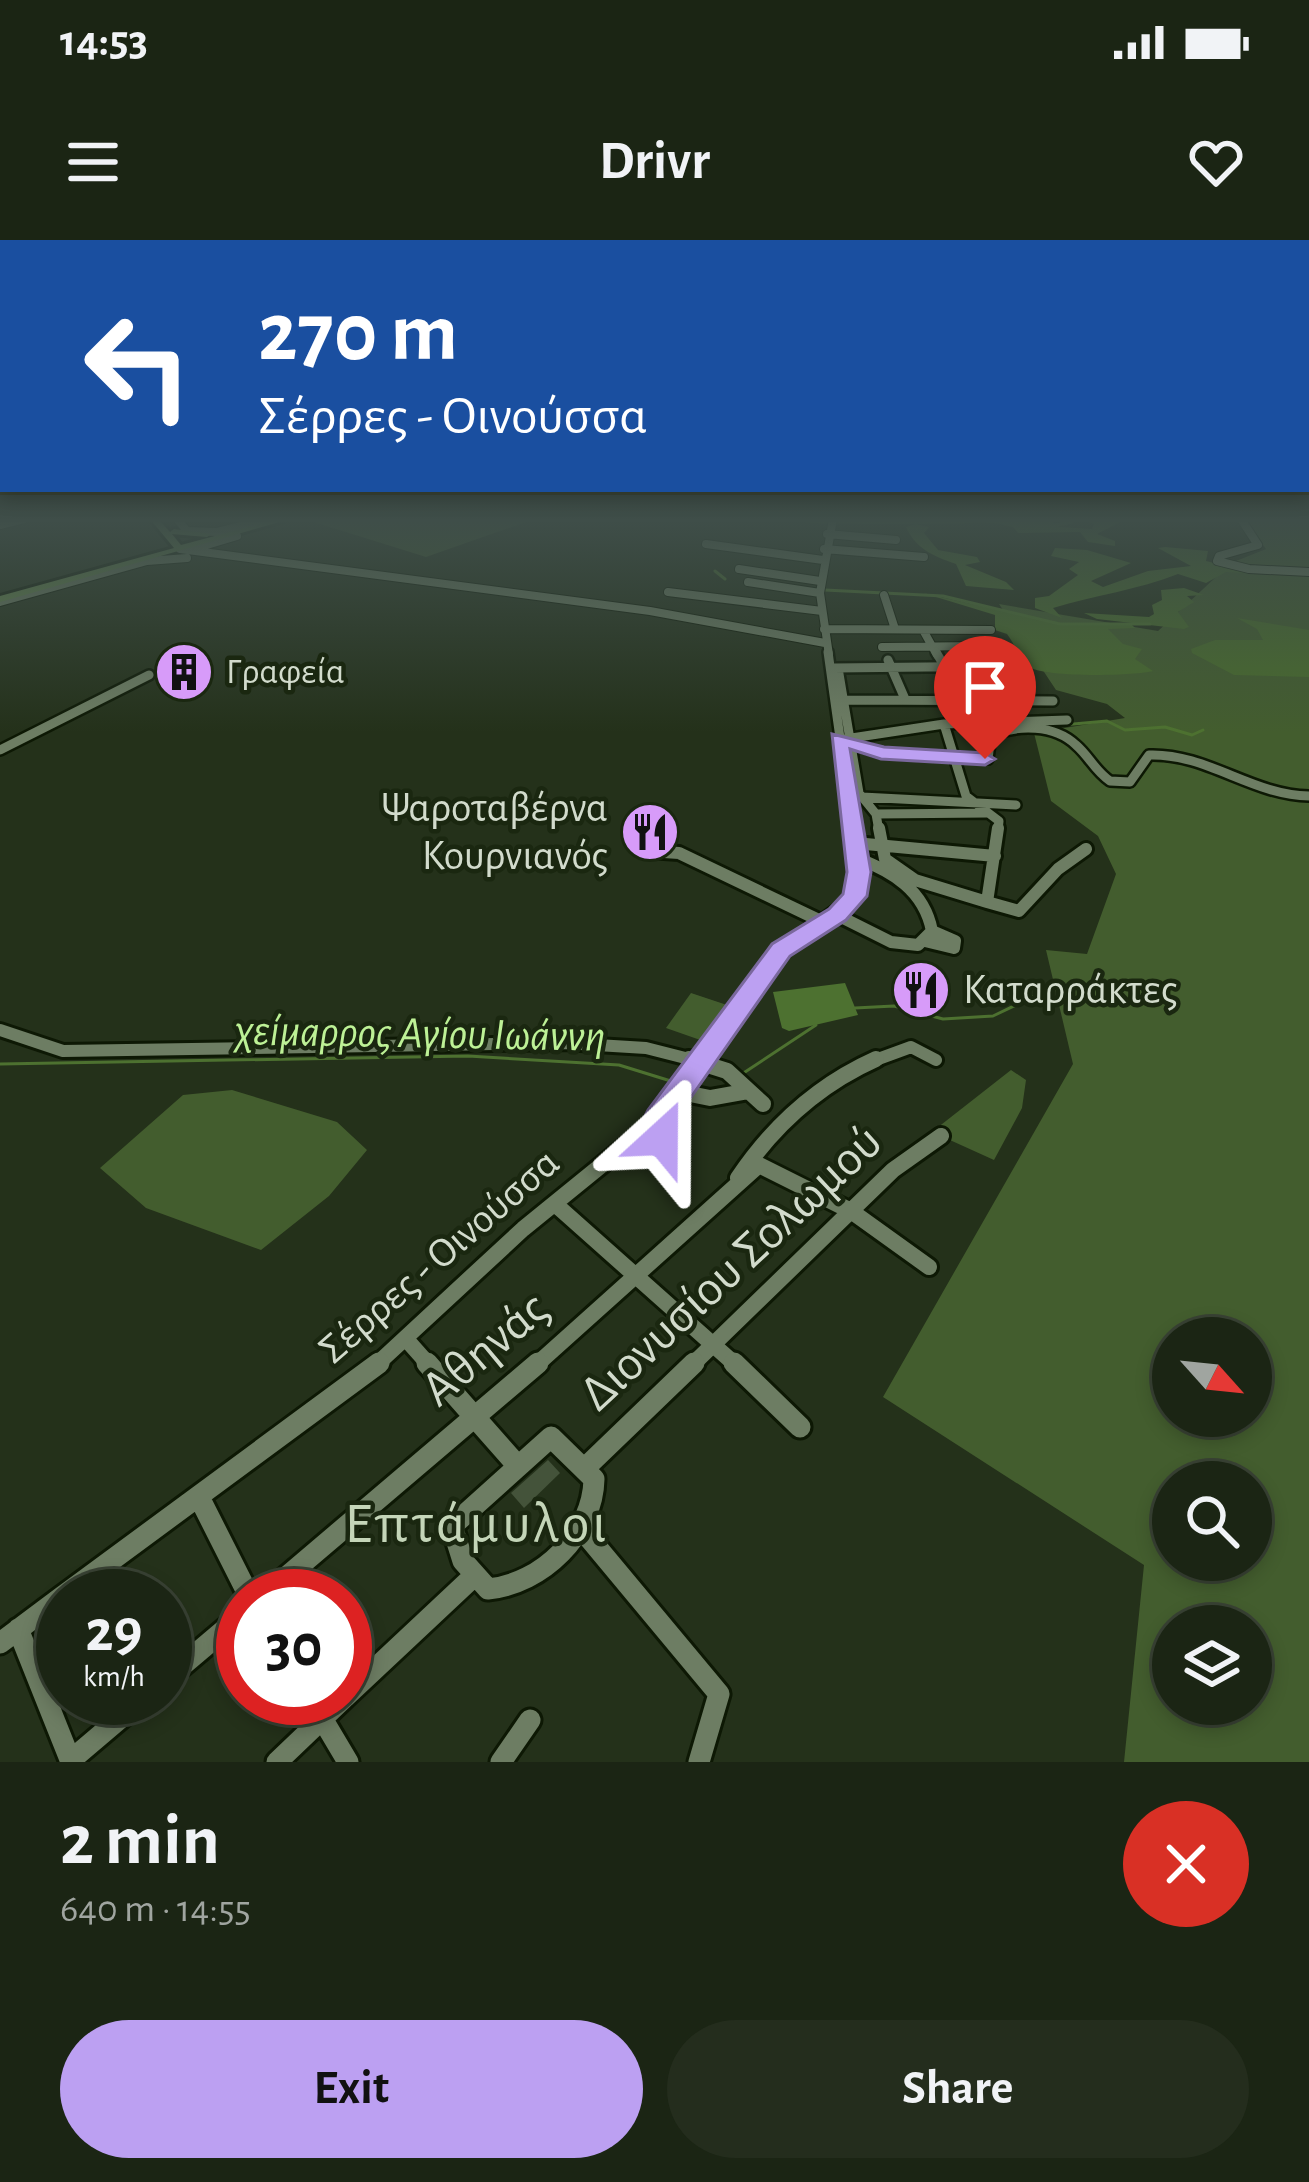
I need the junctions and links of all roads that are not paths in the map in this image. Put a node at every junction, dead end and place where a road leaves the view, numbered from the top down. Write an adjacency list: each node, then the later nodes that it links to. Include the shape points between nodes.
1 (31, 590): 8 (main road)
2 (34, 590): 8 (street)
3 (482, 590): 14 (street)
4 (801, 590): 6 (street)
5 (668, 592): 9 (street)
6 (820, 593): 9 (street)
7 (884, 595): 11 (street)
8 (0, 599)
9 (822, 611): 14 (street)
10 (868, 628): 11 (street); 14 (street); 17 (street)
11 (896, 629): 12 (street)
12 (923, 629): 13 (street); 15 (street)
13 (991, 630)
14 (825, 636): 21 (street)
15 (934, 646): 16 (street); 17 (street); 20 (street)
16 (980, 646)
17 (882, 647): 19 (street)
18 (1021, 666): 20 (street)
19 (891, 667): 20 (street); 21 (street); 23 (street)
20 (945, 667): 25 (street)
21 (834, 668): 24 (street); 30 (street)
22 (149, 675): 31 (street)
23 (905, 699): 24 (street); 25 (street)
24 (844, 700): 30 (street)
25 (963, 700): 26 (street); 28 (street)
26 (1053, 701)
27 (1067, 720): 28 (street)
28 (968, 723): 29 (street)
29 (944, 724): 30 (street); 32 (street)
30 (847, 741): 32 (street, via 881,753); 34 (street); 42 (street)
31 (0, 750)
32 (957, 759): 33 (street, via 990,757 990,736 1026,729 1076,743 1114,783 1130,782 1149,755 1162,753 1267,795); 35 (street)
33 (1309, 796)
34 (862, 797): 35 (street); 38 (street)
35 (972, 801): 36 (street); 37 (street)
36 (1016, 805)
37 (987, 813): 38 (street); 43 (street, via 1000,824)
38 (876, 814): 39 (street)
39 (883, 849): 42 (street); 43 (street); 44 (street, via 899,872)
40 (1086, 849): 44 (street, via 1063,861 1019,911)
41 (649, 851): 45 (street, via 679,853)
42 (856, 851): 45 (street, via 855,896); 45 (street, via 912,889 928,912 928,936 891,943)
43 (995, 856): 44 (street)
44 (988, 900)
45 (831, 919): 48 (street, Σέρρες - Οινούσσα, via 781,950)
46 (0, 1030): 48 (street, via 63,1052 564,1042 646,1048)
47 (936, 1060): 54 (street, via 911,1047 873,1060 764,1136)
48 (698, 1068): 49 (street); 51 (street, Σέρρες - Οινούσσα)
49 (740, 1083): 50 (street); 51 (street)
50 (763, 1105)
51 (669, 1106): 53 (street); 55 (street, Σέρρες - Οινούσσα)
52 (941, 1136): 56 (street, Διονυσίου Σολωμού)
53 (663, 1147)
54 (730, 1193): 56 (street, Αθηνάς, via 759,1166); 58 (street, Αθηνάς)
55 (555, 1204): 58 (street); 59 (street, Σέρρες - Οινούσσα)
56 (851, 1211): 57 (street); 60 (street, Διονυσίου Σολωμού)
57 (929, 1267)
58 (639, 1277): 60 (street); 61 (street, Αθηνάς)
59 (406, 1339): 61 (street); 65 (street, Σέρρες - Οινούσσα)
60 (716, 1344): 62 (street); 64 (street, Διονυσίου Σολωμού)
61 (476, 1416): 63 (street); 69 (street, Αθηνάς)
62 (800, 1427)
63 (517, 1465): 64 (street, via 551,1437); 70 (street, via 450,1530)
64 (585, 1468): 66 (street, via 596,1494)
65 (199, 1497): 67 (street, Σέρρες - Οινούσσα); 68 (street)
66 (580, 1527): 70 (street, via 517,1583 492,1590); 84 (street, via 719,1694)
67 (100, 1569)
68 (235, 1569)
69 (296, 1569)
70 (474, 1576): 75 (street)
71 (36, 1616): 72 (street, Σέρρες - Οινούσσα)
72 (9, 1636): 80 (street)
73 (216, 1637): 74 (street)
74 (192, 1657)
75 (372, 1672)
76 (530, 1720): 83 (street)
77 (113, 1725): 80 (street)
78 (304, 1725): 81 (street)
79 (326, 1725): 82 (street)
80 (71, 1761)
81 (277, 1762)
82 (349, 1762)
83 (501, 1762)
84 (699, 1762)

